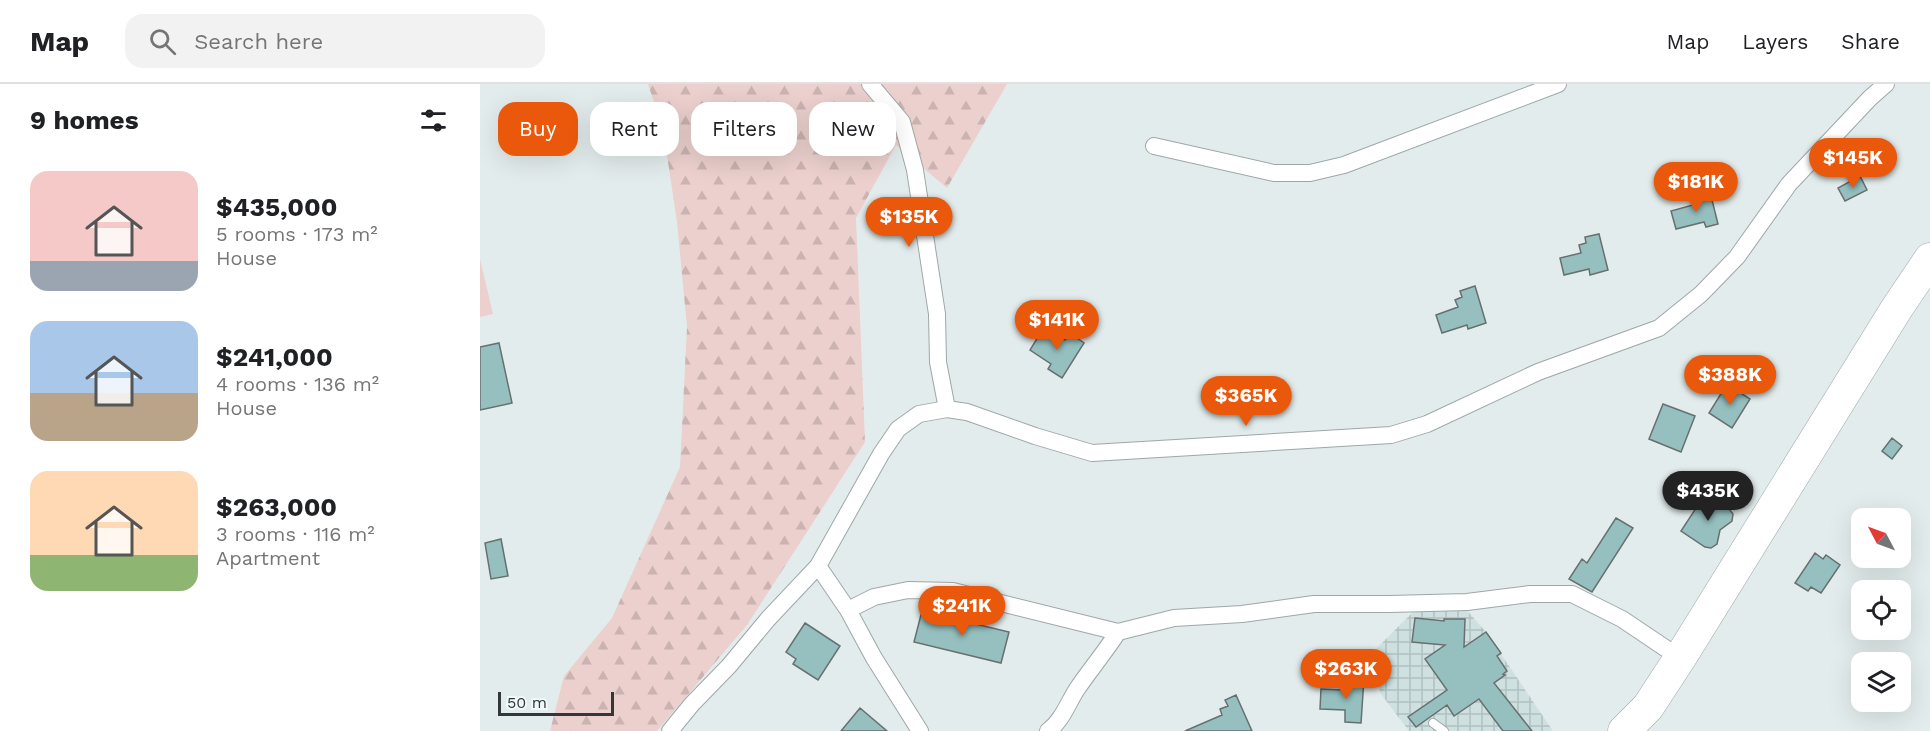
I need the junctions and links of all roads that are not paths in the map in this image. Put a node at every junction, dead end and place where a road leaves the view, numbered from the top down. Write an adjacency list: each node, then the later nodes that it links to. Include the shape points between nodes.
1 (870, 84): 6 (street, via 902,122 915,170)
2 (1558, 84): 4 (street, via 1344,165 1310,173 1274,172)
3 (1886, 84): 6 (street, via 1789,184 1737,257 1701,294 1659,328 1538,372 1427,424 1390,435 1092,453)
4 (1155, 146)
5 (1930, 259): 10 (highway)
6 (947, 409): 7 (street, via 919,414 898,429)
7 (819, 566): 8 (street); 13 (street)
8 (848, 610): 9 (street, via 874,597 908,590 954,591); 14 (street)
9 (1118, 632): 10 (street, via 1174,618 1314,604 1467,602 1530,594 1572,594 1622,619); 12 (street, via 1077,688)
10 (1680, 658): 16 (highway, via 1648,707)
11 (1433, 723): 15 (lane)
12 (1054, 729)
13 (670, 731)
14 (920, 731)
15 (1443, 731)
16 (1624, 731)

